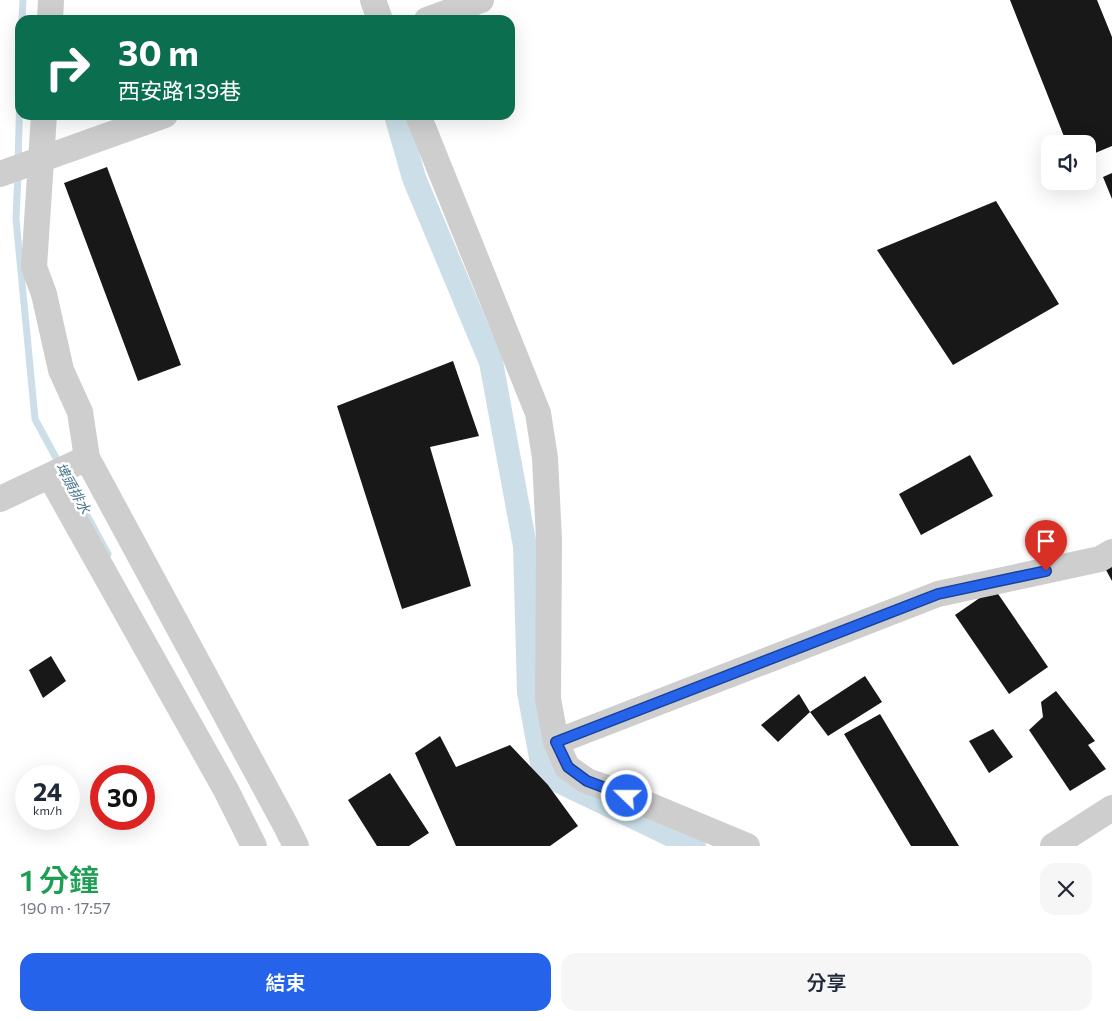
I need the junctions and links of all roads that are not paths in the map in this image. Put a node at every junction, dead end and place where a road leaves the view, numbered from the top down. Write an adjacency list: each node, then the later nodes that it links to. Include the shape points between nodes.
1 (51, 0): 4 (street)
2 (373, 0): 5 (street)
3 (481, 0): 6 (street)
4 (50, 15)
5 (378, 15)
6 (440, 15)
7 (44, 120): 10 (street)
8 (151, 120): 10 (street)
9 (420, 120): 16 (street, via 538,413 545,458 549,540 548,699)
10 (41, 160): 11 (street); 12 (street, via 34,267 44,294 61,370 80,412)
11 (2, 173)
12 (87, 458): 13 (street); 18 (street)
13 (50, 476): 14 (street); 19 (street, via 226,790)
14 (0, 499)
15 (1112, 552): 16 (street, via 1100,559 938,594)
16 (556, 742): 20 (street, via 568,767 587,781)
17 (1112, 808): 21 (street)
18 (291, 836): 19 (street)
19 (249, 845)
20 (747, 846)
21 (1053, 846)

